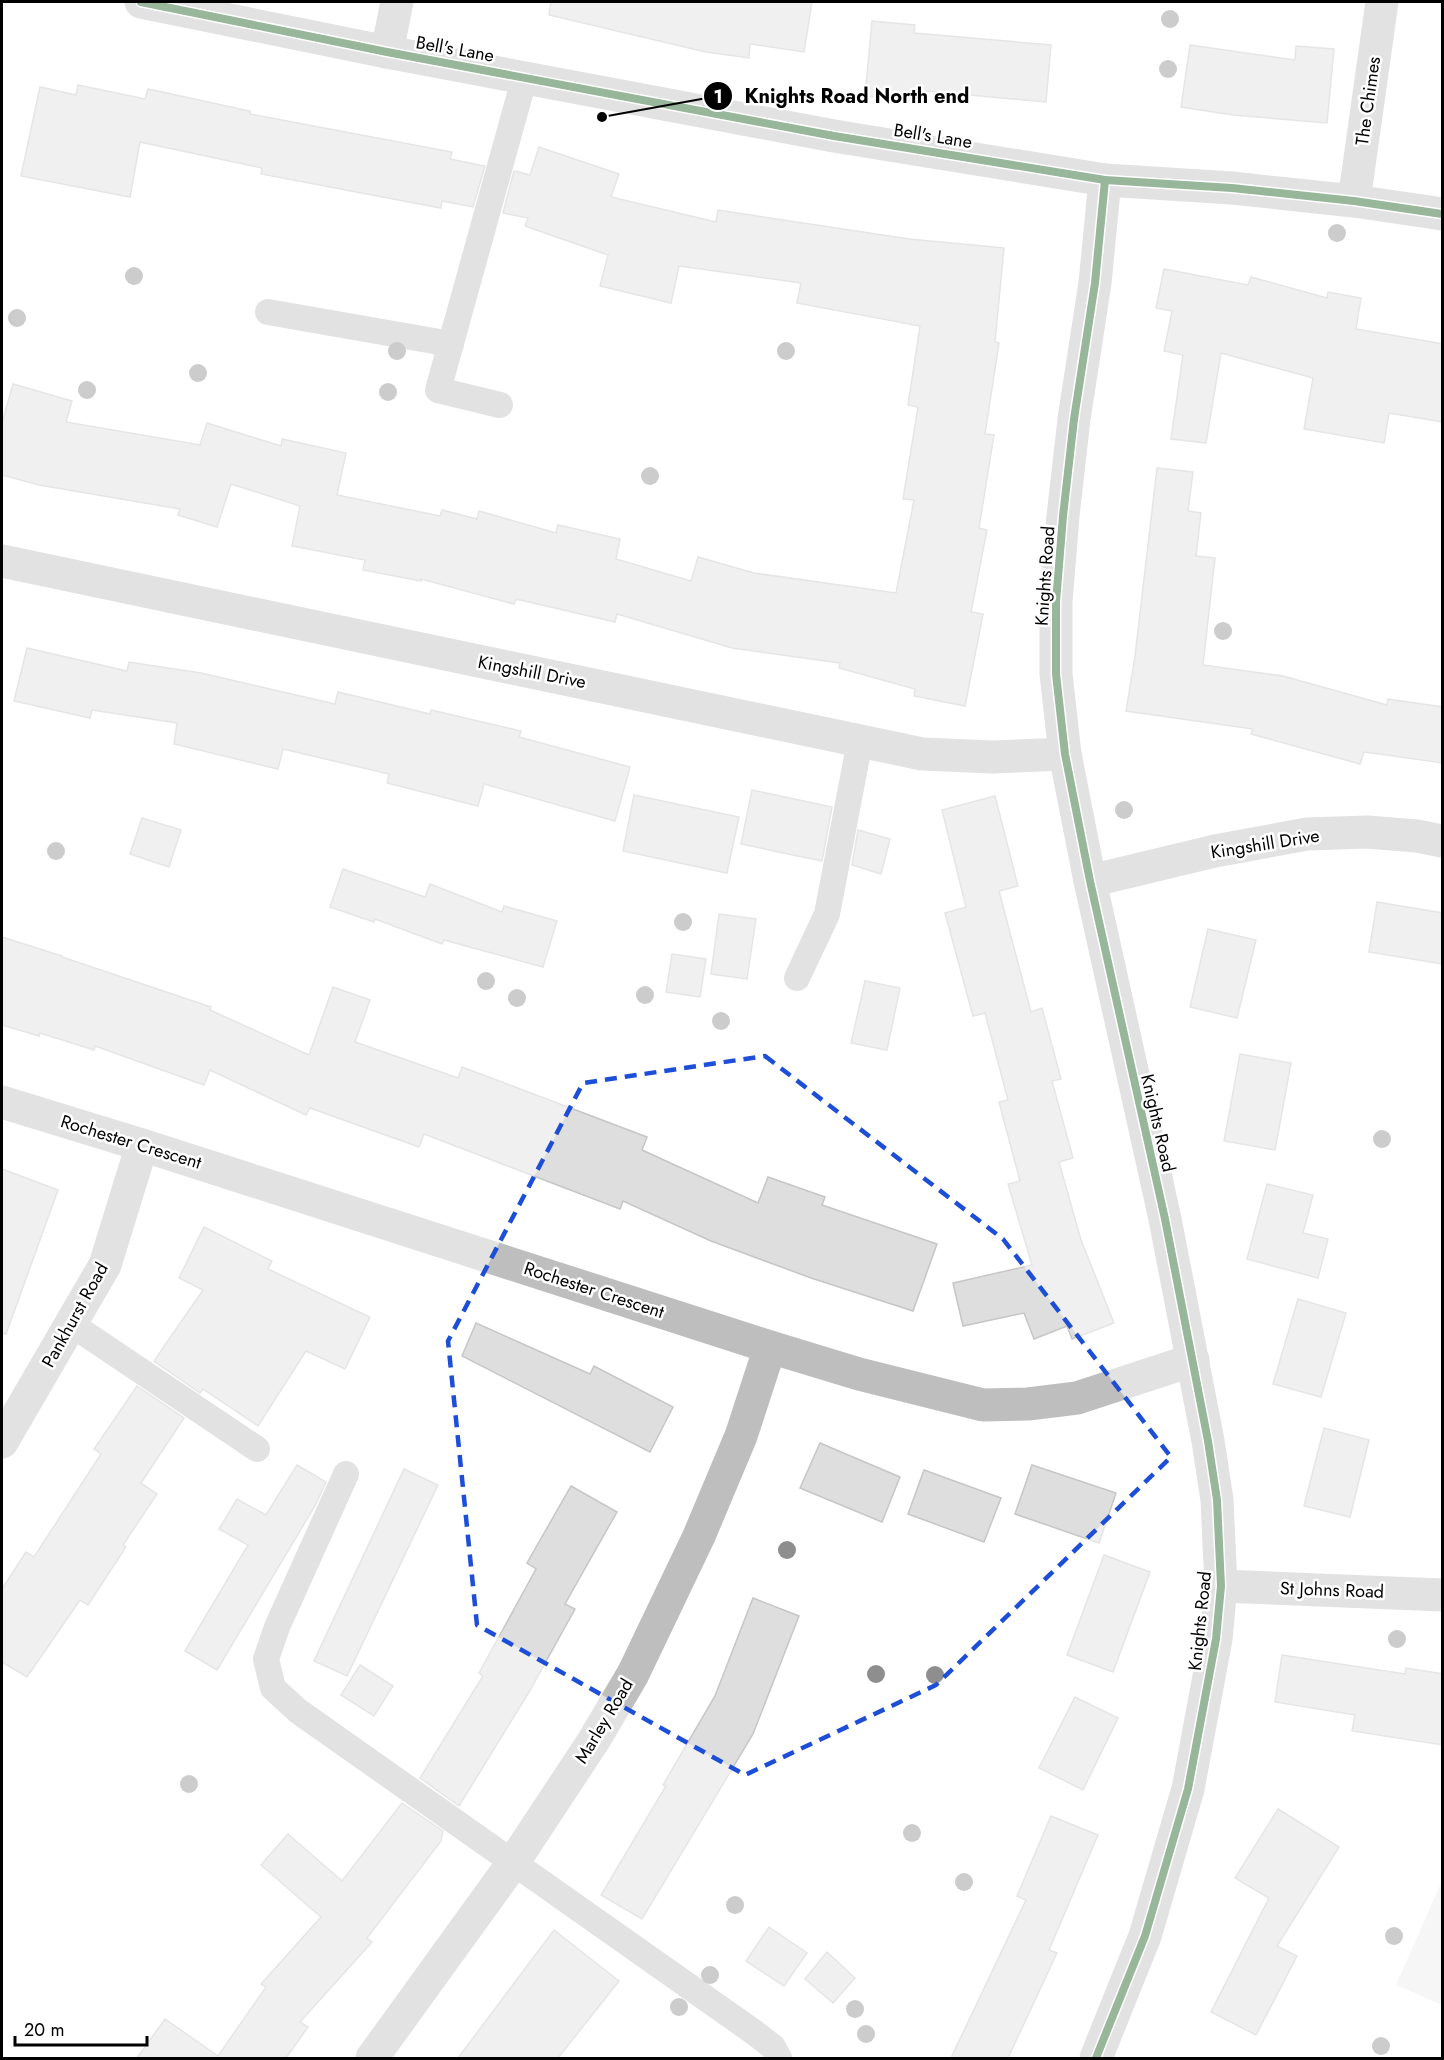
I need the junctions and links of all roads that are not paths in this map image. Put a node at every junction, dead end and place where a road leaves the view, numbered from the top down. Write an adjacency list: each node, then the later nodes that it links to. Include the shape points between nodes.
1 (141, 2): 4 (street, Bell's Lane)
2 (397, 2): 4 (street)
3 (1382, 2): 7 (street, The Chimes)
4 (387, 52): 5 (street, Bell's Lane)
5 (525, 76): 6 (street, Bell's Lane, via 834,136); 10 (lane)
6 (1106, 180): 7 (street, Bell's Lane); 14 (street, Knights Road, via 1074,419 1056,602 1056,674)
7 (1354, 201): 8 (street, Bell's Lane)
8 (1443, 214)
9 (268, 312): 10 (lane)
10 (451, 344): 11 (lane, via 438,390)
11 (500, 405)
12 (2, 561): 13 (street, Kingshill Drive)
13 (860, 741): 14 (street, Kingshill Drive, via 922,754); 17 (lane, via 826,914)
14 (1065, 754): 16 (street, Knights Road)
15 (1443, 841): 16 (street, Kingshill Drive, via 1367,832 1307,834)
16 (1090, 881): 22 (street, Knights Road)
17 (797, 978)
18 (2, 1102): 19 (street, Rochester Crescent)
19 (142, 1145): 20 (street, Pankhurst Road, via 105,1265); 21 (street, Rochester Crescent)
20 (71, 1324): 23 (street, Pankhurst Road); 24 (lane)
21 (770, 1347): 22 (street, Rochester Crescent, via 983,1406 1077,1398); 28 (street, Marley Road, via 741,1436 662,1617 594,1740)
22 (1193, 1360): 26 (street, Knights Road, via 1217,1500)
23 (2, 1442)
24 (257, 1449)
25 (346, 1474): 28 (lane, via 266,1659 273,1689 298,1711)
26 (1221, 1586): 27 (street, St Johns Road); 31 (street, Knights Road, via 1216,1639 1188,1789 1145,1936)
27 (1443, 1595)
28 (513, 1863): 29 (street, Marley Road); 30 (lane, via 755,2033 773,2047)
29 (372, 2058)
30 (779, 2058)
31 (1097, 2058)

